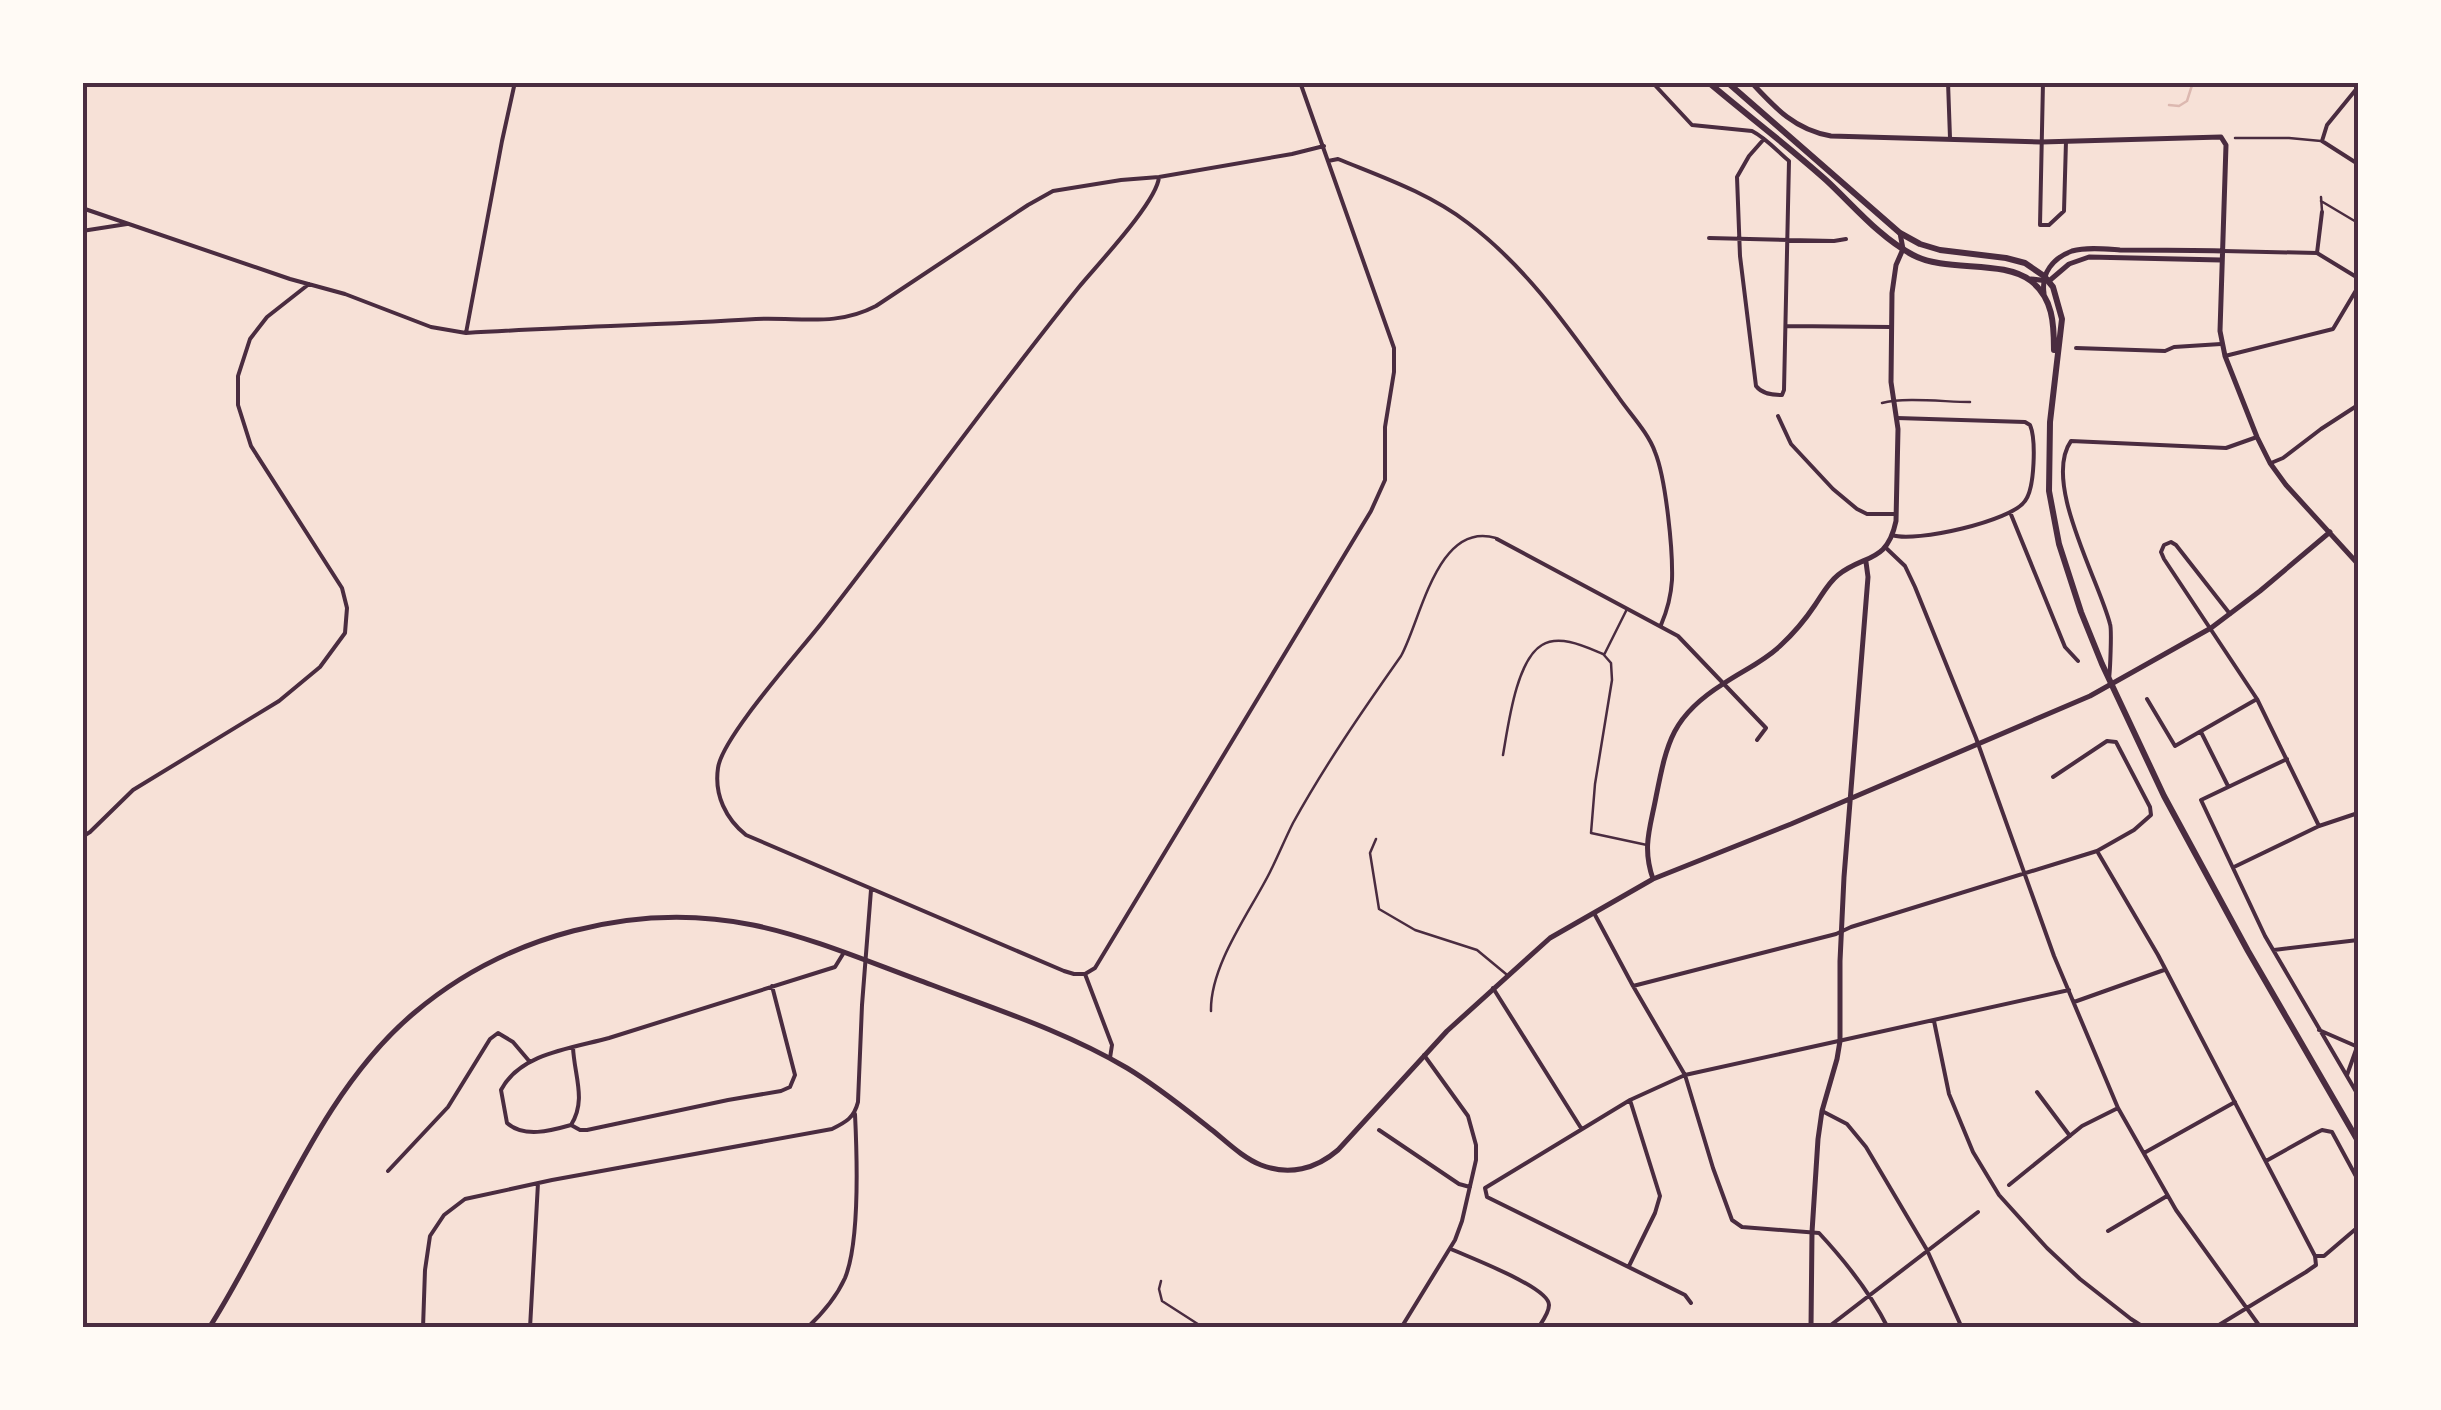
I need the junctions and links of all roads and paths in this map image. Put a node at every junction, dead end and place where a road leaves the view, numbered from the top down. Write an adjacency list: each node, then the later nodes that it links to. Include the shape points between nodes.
1 (515, 82): 43 (street)
2 (1300, 82): 16 (street)
3 (1652, 82): 11 (street, via 1692,125 1752,131)
4 (1708, 82): 31 (highway)
5 (1726, 82): 25 (highway)
6 (1751, 82): 12 (street, via 1790,120 1818,134)
7 (1948, 82): 12 (street)
8 (2043, 82): 15 (street)
9 (2358, 87): 14 (street)
10 (2234, 138): 14 (street)
11 (1764, 140): 27 (street, via 1737,177); 29 (street, via 1789,161)
12 (1950, 140): 15 (street)
13 (2066, 140): 15 (street); 15 (street, via 2064,211 2049,225 2040,225); 32 (street, via 2225,140)
14 (2322, 141): 18 (street)
15 (2041, 142)
16 (1324, 146): 17 (street); 19 (street)
17 (1328, 161): 67 (street, via 1338,159 1415,191 1470,224 1509,258 1653,446 1672,580); 100 (street, via 1394,348 1385,480 1372,512 1095,968)
18 (2358, 164)
19 (1159, 177): 43 (street, via 1053,192 858,316); 92 (street, via 1137,216 721,755 718,785 733,824)
20 (82, 208): 23 (street)
21 (2322, 212): 22 (street, via 2321,199); 33 (street)
22 (2358, 223)
23 (130, 224): 24 (street); 38 (street)
24 (82, 232)
25 (1900, 233): 30 (highway); 31 (street)
26 (1709, 238): 27 (street)
27 (1739, 239): 29 (street); 41 (street, via 1756,386 1774,395 1784,390)
28 (1846, 239): 29 (street)
29 (1788, 240): 41 (street)
30 (1920, 244): 31 (street); 37 (highway, via 2018,261)
31 (1903, 249): 35 (highway, via 1936,263); 42 (street, via 1894,270)
32 (2224, 251): 33 (street); 34 (street); 37 (street, via 2078,250 2058,259)
33 (2316, 253): 36 (street)
34 (2223, 260): 37 (street, via 2089,257); 44 (street)
35 (2028, 278): 37 (street); 40 (highway)
36 (2358, 278)
37 (2045, 280): 40 (street); 47 (highway, via 2062,319)
38 (309, 284): 43 (street); 85 (street, via 250,339 238,376 238,404 252,446 342,588 345,632 296,689 133,790)
39 (2358, 287): 46 (street, via 2333,329)
40 (2044, 296): 47 (highway)
41 (1786, 326): 42 (street)
42 (1892, 327): 48 (street)
43 (466, 333)
44 (2221, 344): 45 (street, via 2165,351); 46 (street)
45 (2076, 348)
46 (2224, 356): 54 (street)
47 (2055, 366): 71 (highway, via 2049,491 2059,544)
48 (1893, 400): 49 (street); 50 (street); 53 (street)
49 (1970, 402)
50 (1882, 403)
51 (2358, 405): 55 (street)
52 (1778, 416): 57 (street, via 1791,444 1856,509)
53 (1897, 418): 56 (street, via 2030,424 2030,490); 57 (street)
54 (2257, 437): 55 (street); 71 (street, via 2226,448 2071,441 2062,458 2064,481 2111,630)
55 (2270, 463): 58 (street)
56 (2010, 512): 59 (street, via 1946,532); 70 (street, via 2065,647)
57 (1896, 514): 59 (street)
58 (2330, 532): 64 (street); 66 (street)
59 (1892, 535): 61 (street)
60 (1497, 539): 62 (street); 65 (street); 107 (street, via 1462,542 1429,583 1401,656 1322,774 1244,916)
61 (1885, 547): 63 (street); 77 (street, via 1910,576)
62 (1518, 549)
63 (1866, 562): 72 (street, via 1836,577 1777,649); 82 (street)
64 (2358, 564)
65 (1628, 608): 67 (street); 69 (street)
66 (2230, 614): 68 (street); 68 (street, via 2176,545 2166,543 2164,559)
67 (1661, 624): 72 (street)
68 (2211, 628): 71 (street); 74 (street)
69 (1604, 655): 78 (street, via 1564,641 1536,650 1517,682); 87 (street, via 1612,680 1591,832)
70 (2078, 661)
71 (2110, 681): 77 (street, via 2077,703); 129 (highway, via 2222,904)
72 (1723, 684): 76 (street, via 1766,728); 87 (street, via 1694,705 1672,736)
73 (2147, 699): 75 (street, via 2175,746)
74 (2257, 699): 75 (street); 79 (street)
75 (2201, 732): 81 (street)
76 (1756, 740)
77 (1978, 744): 82 (street); 90 (street)
78 (1503, 755)
79 (2287, 759): 81 (street); 84 (street)
80 (2053, 777): 88 (street, via 2106,740 2116,742 2151,815)
81 (2228, 786): 89 (street, via 2201,800)
82 (1849, 798): 91 (street); 94 (street)
83 (2358, 813): 84 (street)
84 (2319, 826): 89 (street)
85 (82, 837)
86 (1376, 840): 101 (street, via 1370,853 1379,909 1415,930 1477,950)
87 (1647, 845): 91 (street)
88 (2097, 850): 90 (street); 99 (street)
89 (2234, 866): 96 (street)
90 (2025, 874): 94 (street); 105 (street)
91 (1653, 879): 93 (street)
92 (871, 890): 98 (street); 100 (street)
93 (1594, 912): 101 (street); 103 (street)
94 (1842, 931): 103 (street); 110 (street)
95 (2358, 940): 96 (street)
96 (2274, 950): 109 (street)
97 (843, 954): 98 (street); 102 (street, via 835,966); 150 (street, via 752,925 645,920 570,931 465,977 406,1020 360,1070)
98 (866, 960): 114 (street); 124 (street)
99 (2166, 969): 106 (street); 121 (street)
100 (1085, 974): 114 (street, via 1112,1044)
101 (1507, 974): 104 (street)
102 (772, 986): 112 (street); 125 (street, via 795,1075 790,1087 587,1130)
103 (1633, 986): 116 (street)
104 (1493, 988): 113 (street); 126 (street)
105 (2069, 990): 106 (street); 108 (street)
106 (2074, 1002): 122 (street)
107 (1211, 1011)
108 (1934, 1021): 110 (street); 161 (street, via 1949,1094 1999,1195 2047,1248)
109 (2319, 1030): 111 (street); 117 (street)
110 (1840, 1041): 116 (street); 123 (street)
111 (2358, 1047): 117 (street)
112 (574, 1048): 115 (street); 125 (street, via 580,1099)
113 (1424, 1055): 114 (street, via 1328,1158 1290,1170 1248,1159); 136 (street, via 1473,1128)
114 (1110, 1058)
115 (530, 1062): 125 (street, via 501,1090 507,1122 528,1132); 132 (street, via 498,1032 490,1038 448,1107)
116 (1685, 1075): 120 (street); 141 (street, via 1732,1220 1742,1227)
117 (2347, 1076): 119 (street)
118 (2038, 1092): 128 (street)
119 (2358, 1095)
120 (1630, 1100): 126 (street); 145 (street, via 1660,1196)
121 (2235, 1102): 130 (street); 131 (street)
122 (2118, 1108): 128 (street); 130 (street)
123 (1822, 1111): 141 (street); 143 (street, via 1859,1136)
124 (855, 1114): 134 (street, via 832,1128); 153 (street, via 850,1260 838,1291)
125 (571, 1125)
126 (1580, 1128): 145 (street, via 1485,1194)
127 (1380, 1130): 136 (street)
128 (2070, 1136): 135 (street)
129 (2358, 1141)
130 (2144, 1154): 137 (street)
131 (2266, 1161): 133 (street, via 2322,1130 2332,1132); 144 (street)
132 (388, 1171)
133 (2358, 1180)
134 (538, 1184): 151 (street, via 466,1199 440,1220 427,1248); 152 (street)
135 (2009, 1185)
136 (1470, 1186): 142 (street)
137 (2167, 1196): 140 (street); 149 (street)
138 (1978, 1212): 143 (street)
139 (2358, 1227): 144 (street, via 2324,1256)
140 (2108, 1231)
141 (1812, 1232): 147 (street, via 1832,1246); 157 (street)
142 (1451, 1249): 155 (street); 156 (street, via 1545,1296 1548,1309)
143 (1927, 1250): 147 (street); 160 (street)
144 (2315, 1256): 149 (street, via 2316,1264)
145 (1629, 1266): 148 (street)
146 (1161, 1280): 154 (street, via 1162,1302)
147 (1869, 1295): 158 (street); 159 (street)
148 (1691, 1302)
149 (2246, 1308): 162 (street); 163 (street)
150 (209, 1328)
151 (423, 1328)
152 (530, 1328)
153 (807, 1328)
154 (1204, 1328)
155 (1401, 1328)
156 (1538, 1328)
157 (1811, 1328)
158 (1827, 1328)
159 (1888, 1328)
160 (1962, 1328)
161 (2145, 1328)
162 (2214, 1328)
163 (2261, 1328)

